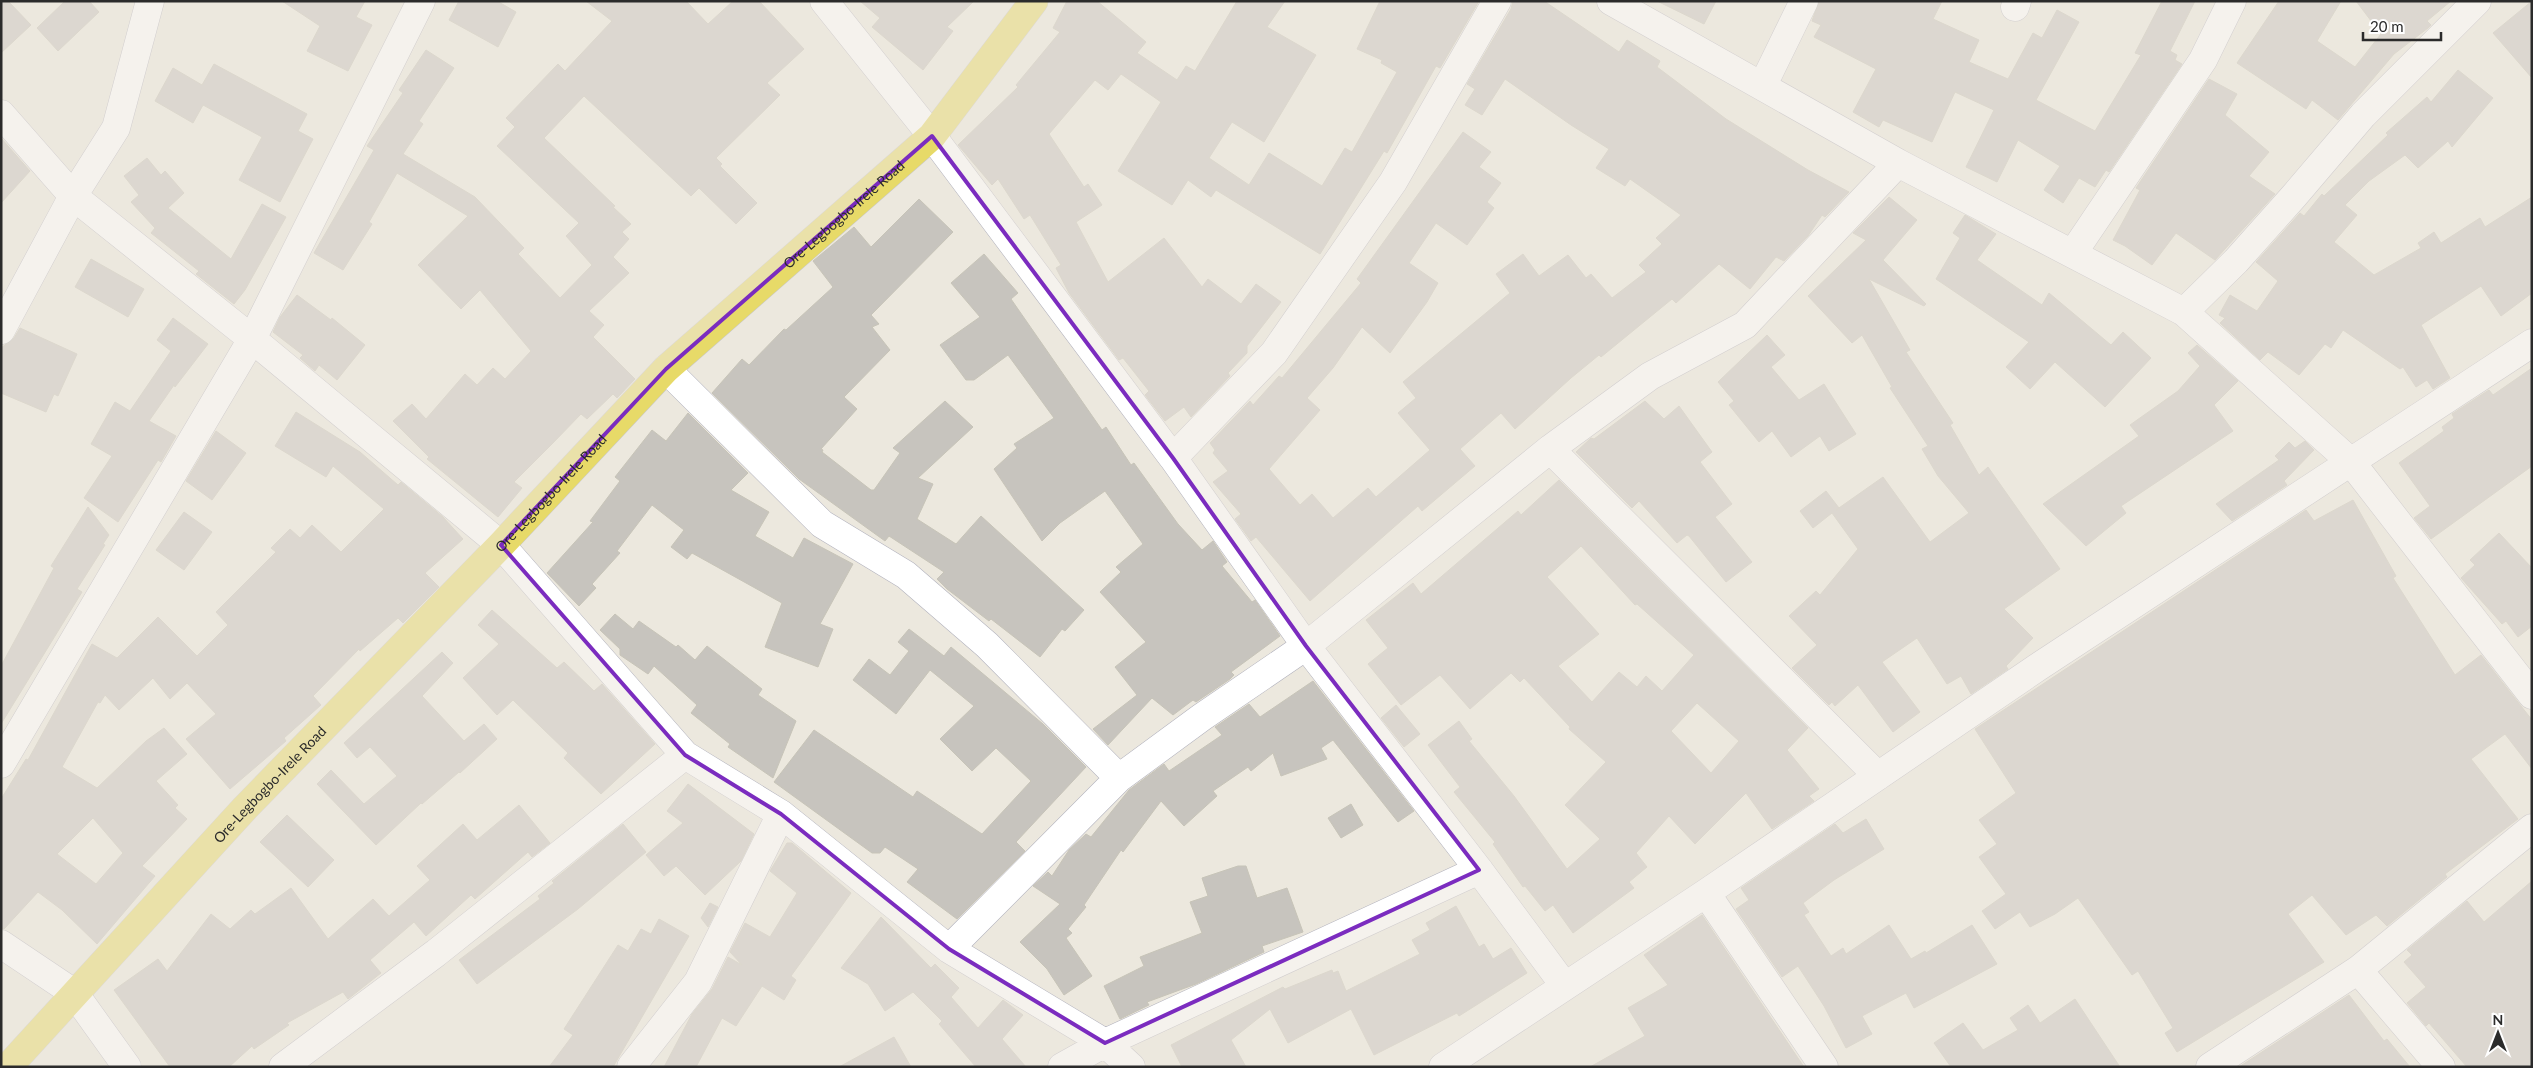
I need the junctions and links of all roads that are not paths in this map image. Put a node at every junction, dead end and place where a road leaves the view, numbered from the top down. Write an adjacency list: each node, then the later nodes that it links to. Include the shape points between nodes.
1 (150, 1): 14 (street, via 116,128)
2 (421, 1): 18 (street)
3 (824, 1): 12 (street)
4 (1034, 1): 12 (main road, Ore-Legbogbo-Irele Road)
5 (1497, 1): 22 (street, via 1393,182 1274,354)
6 (1610, 1): 10 (street)
7 (1804, 1): 10 (street)
8 (2232, 1): 15 (street, via 2203,60)
9 (2477, 1): 16 (street, via 2362,115 2281,211)
10 (1762, 85): 13 (street)
11 (1, 114): 14 (street)
12 (932, 136): 20 (main road, Ore-Legbogbo-Irele Road); 22 (street)
13 (1898, 163): 15 (street); 21 (street, via 1745,325 1650,376)
14 (73, 196): 17 (street); 18 (street)
15 (2073, 254): 16 (street)
16 (2184, 312): 23 (street)
17 (1, 330)
18 (252, 339): 24 (street); 28 (street)
19 (2532, 343): 23 (street)
20 (666, 369): 24 (main road, Ore-Legbogbo-Irele Road); 30 (street, via 822,524 906,575 987,645)
21 (1550, 449): 25 (street); 29 (street)
22 (1173, 458): 25 (street)
23 (2351, 462): 26 (street); 29 (street)
24 (501, 545): 27 (street); 39 (main road, Ore-Legbogbo-Irele Road, via 245,808)
25 (1306, 646): 30 (street); 33 (street)
26 (2532, 695)
27 (685, 755): 31 (street); 43 (street, via 436,953)
28 (1, 764)
29 (1878, 776): 34 (street)
30 (1119, 778): 36 (street)
31 (781, 814): 36 (street); 44 (street, via 698,982)
32 (2532, 828): 37 (street)
33 (1479, 870): 38 (street); 40 (street)
34 (1706, 893): 38 (street); 48 (street)
35 (1, 944): 39 (street)
36 (949, 950): 40 (street)
37 (2358, 970): 49 (street); 50 (street)
38 (1564, 985): 47 (street)
39 (74, 994): 41 (main road, Ore-Legbogbo-Irele Road); 42 (street)
40 (1105, 1044): 45 (street); 46 (street)
41 (8, 1067)
42 (127, 1067)
43 (284, 1067)
44 (631, 1067)
45 (1062, 1067)
46 (1131, 1067)
47 (1443, 1067)
48 (1824, 1067)
49 (2210, 1067)
50 (2441, 1067)

